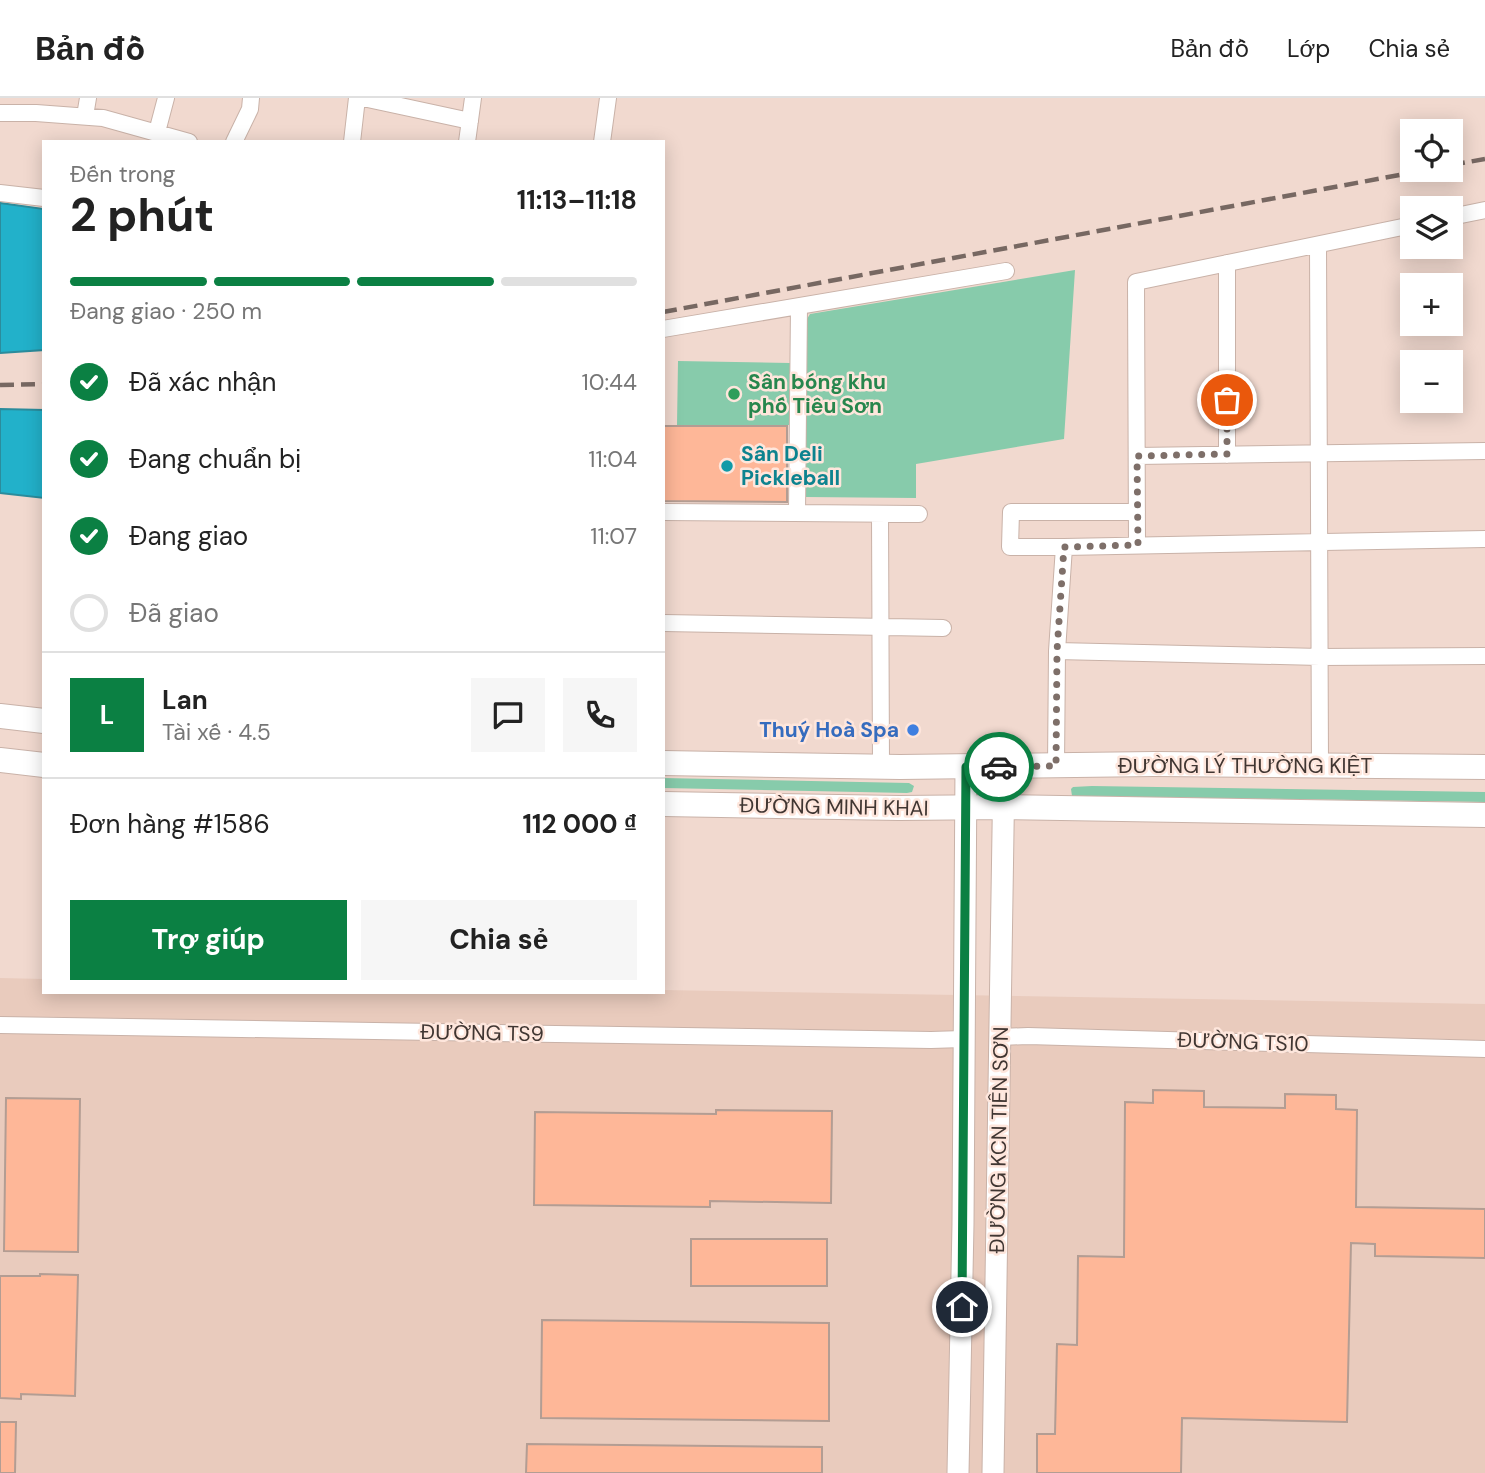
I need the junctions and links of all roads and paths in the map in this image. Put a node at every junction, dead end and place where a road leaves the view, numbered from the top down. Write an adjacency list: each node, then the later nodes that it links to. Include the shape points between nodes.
1 (88, 98): 9 (street)
2 (166, 98): 11 (street)
3 (251, 98): 13 (street)
4 (357, 98): 14 (street)
5 (363, 98): 10 (street)
6 (473, 98): 10 (street)
7 (608, 98): 16 (street)
8 (8, 108): 9 (street)
9 (85, 116): 11 (street)
10 (470, 121): 15 (street)
11 (157, 132): 12 (street)
12 (183, 140)
13 (235, 140)
14 (352, 140)
15 (467, 140)
16 (602, 140)
17 (0, 193): 18 (street)
18 (42, 198)
19 (1485, 210): 20 (street)
20 (1463, 215)
21 (1400, 228): 22 (street)
22 (1318, 245): 23 (street); 28 (street)
23 (1227, 263): 29 (street); 30 (street, via 1136,282)
24 (1006, 271): 25 (street)
25 (799, 306): 26 (street); 33 (street)
26 (665, 329)
27 (1485, 452): 28 (street)
28 (1318, 453): 29 (street); 37 (street)
29 (1227, 454): 30 (street)
30 (1137, 456): 32 (street)
31 (665, 512): 33 (street)
32 (1137, 512): 38 (street); 39 (street, via 1011,512 1010,547)
33 (797, 513): 34 (street)
34 (880, 513): 35 (street); 41 (street)
35 (919, 514)
36 (1485, 539): 37 (street)
37 (1319, 542): 38 (street); 45 (street)
38 (1138, 545): 39 (street)
39 (1064, 547): 43 (street)
40 (665, 624): 41 (street)
41 (880, 627): 42 (street); 54 (street)
42 (943, 628)
43 (1057, 651): 45 (street); 53 (street)
44 (1485, 656): 45 (street)
45 (1320, 657): 51 (street)
46 (0, 716): 47 (main road)
47 (42, 721)
48 (0, 760): 50 (main road)
49 (665, 762): 54 (main road, ĐƯỜNG MINH KHAI)
50 (42, 765)
51 (1320, 765): 53 (main road, ĐƯỜNG LÝ THƯỜNG KIỆT); 56 (main road, ĐƯỜNG LÝ THƯỜNG KIỆT)
52 (1004, 766): 53 (main road, ĐƯỜNG LÝ THƯỜNG KIỆT); 55 (main road, ĐƯỜNG MINH KHAI); 58 (main road, ĐƯỜNG KCN TIÊN SƠN)
53 (1056, 766)
54 (881, 767): 55 (main road, ĐƯỜNG MINH KHAI)
55 (966, 767): 59 (main road, ĐƯỜNG KCN TIÊN SƠN)
56 (1485, 767)
57 (665, 804): 59 (main road, ĐƯỜNG MINH KHAI)
58 (1005, 807): 59 (main road, ĐƯỜNG MINH KHAI); 60 (main road, ĐƯỜNG LÝ THƯỜNG KIỆT); 62 (main road, ĐƯỜNG KCN TIÊN SƠN)
59 (965, 808): 63 (main road, ĐƯỜNG KCN TIÊN SƠN)
60 (1485, 815)
61 (0, 1025): 63 (street, ĐƯỜNG TS9)
62 (1000, 1037): 63 (main road); 64 (street, ĐƯỜNG TS10); 66 (main road, ĐƯỜNG KCN TIÊN SƠN)
63 (963, 1039): 65 (main road, ĐƯỜNG KCN TIÊN SƠN)
64 (1485, 1049)
65 (958, 1473)
66 (993, 1473)

